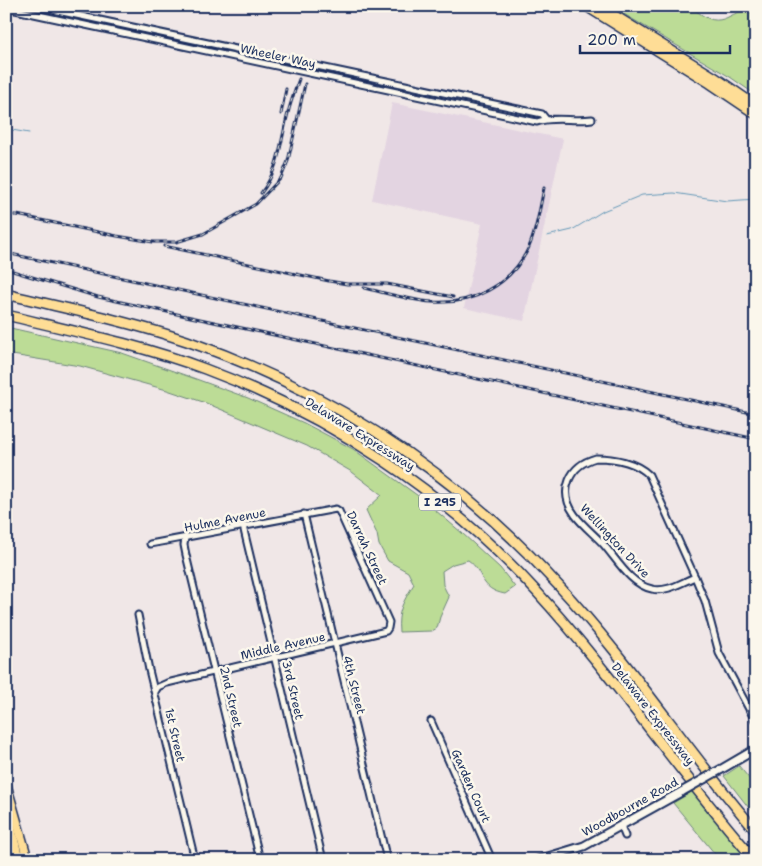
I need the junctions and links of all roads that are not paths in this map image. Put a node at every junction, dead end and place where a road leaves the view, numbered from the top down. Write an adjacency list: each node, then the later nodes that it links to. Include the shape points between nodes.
1 (34, 6): 7 (street, Wheeler Way, via 542,114)
2 (586, 6): 6 (highway)
3 (598, 6): 5 (highway)
4 (6, 8): 7 (street, Wheeler Way, via 537,122)
5 (756, 106)
6 (756, 114)
7 (546, 119): 8 (street, Wheeler Way)
8 (592, 119)
9 (6, 294): 28 (highway, Delaware Expressway / I 295, via 170,336 256,368 357,420 433,471 510,535 568,596)
10 (6, 315): 38 (highway, Delaware Expressway / I 295, via 149,350 221,376 300,411 405,475 466,523 535,589 579,639)
11 (304, 514): 12 (street, Hulme Avenue); 17 (street, Darrah Street, via 335,508 339,511 387,616); 18 (street, 4th Street)
12 (243, 526): 13 (street, Hulme Avenue); 19 (street, 3rd Street)
13 (185, 538): 14 (street, Hulme Avenue); 20 (street, 2nd Street, via 186,555)
14 (150, 544)
15 (695, 577): 15 (street, Wellington Drive, via 655,486 645,471 632,464 604,458 587,461 577,468 568,483 570,507 634,580 659,590); 23 (street, Wellington Drive, via 719,653)
16 (138, 615): 21 (street, 1st Street)
17 (388, 628): 18 (street, Middle Avenue)
18 (334, 644): 19 (street, Middle Avenue); 35 (street, 4th Street)
19 (275, 658): 20 (street, Middle Avenue); 34 (street, 3rd Street)
20 (215, 672): 21 (street, Middle Avenue, via 167,683); 33 (street, 2nd Street)
21 (155, 692): 32 (street, 1st Street)
22 (431, 721): 36 (street, Garden Court)
23 (756, 722)
24 (756, 750): 27 (main road, Woodbourne Road, bridge)
25 (6, 782): 31 (main road)
26 (6, 808): 30 (main road)
27 (621, 826): 29 (street); 37 (main road, Woodbourne Road, via 584,846)
28 (756, 831)
29 (625, 836)
30 (20, 860)
31 (28, 860)
32 (194, 860)
33 (260, 860)
34 (323, 860)
35 (387, 860)
36 (492, 860)
37 (538, 860)
38 (755, 860)

